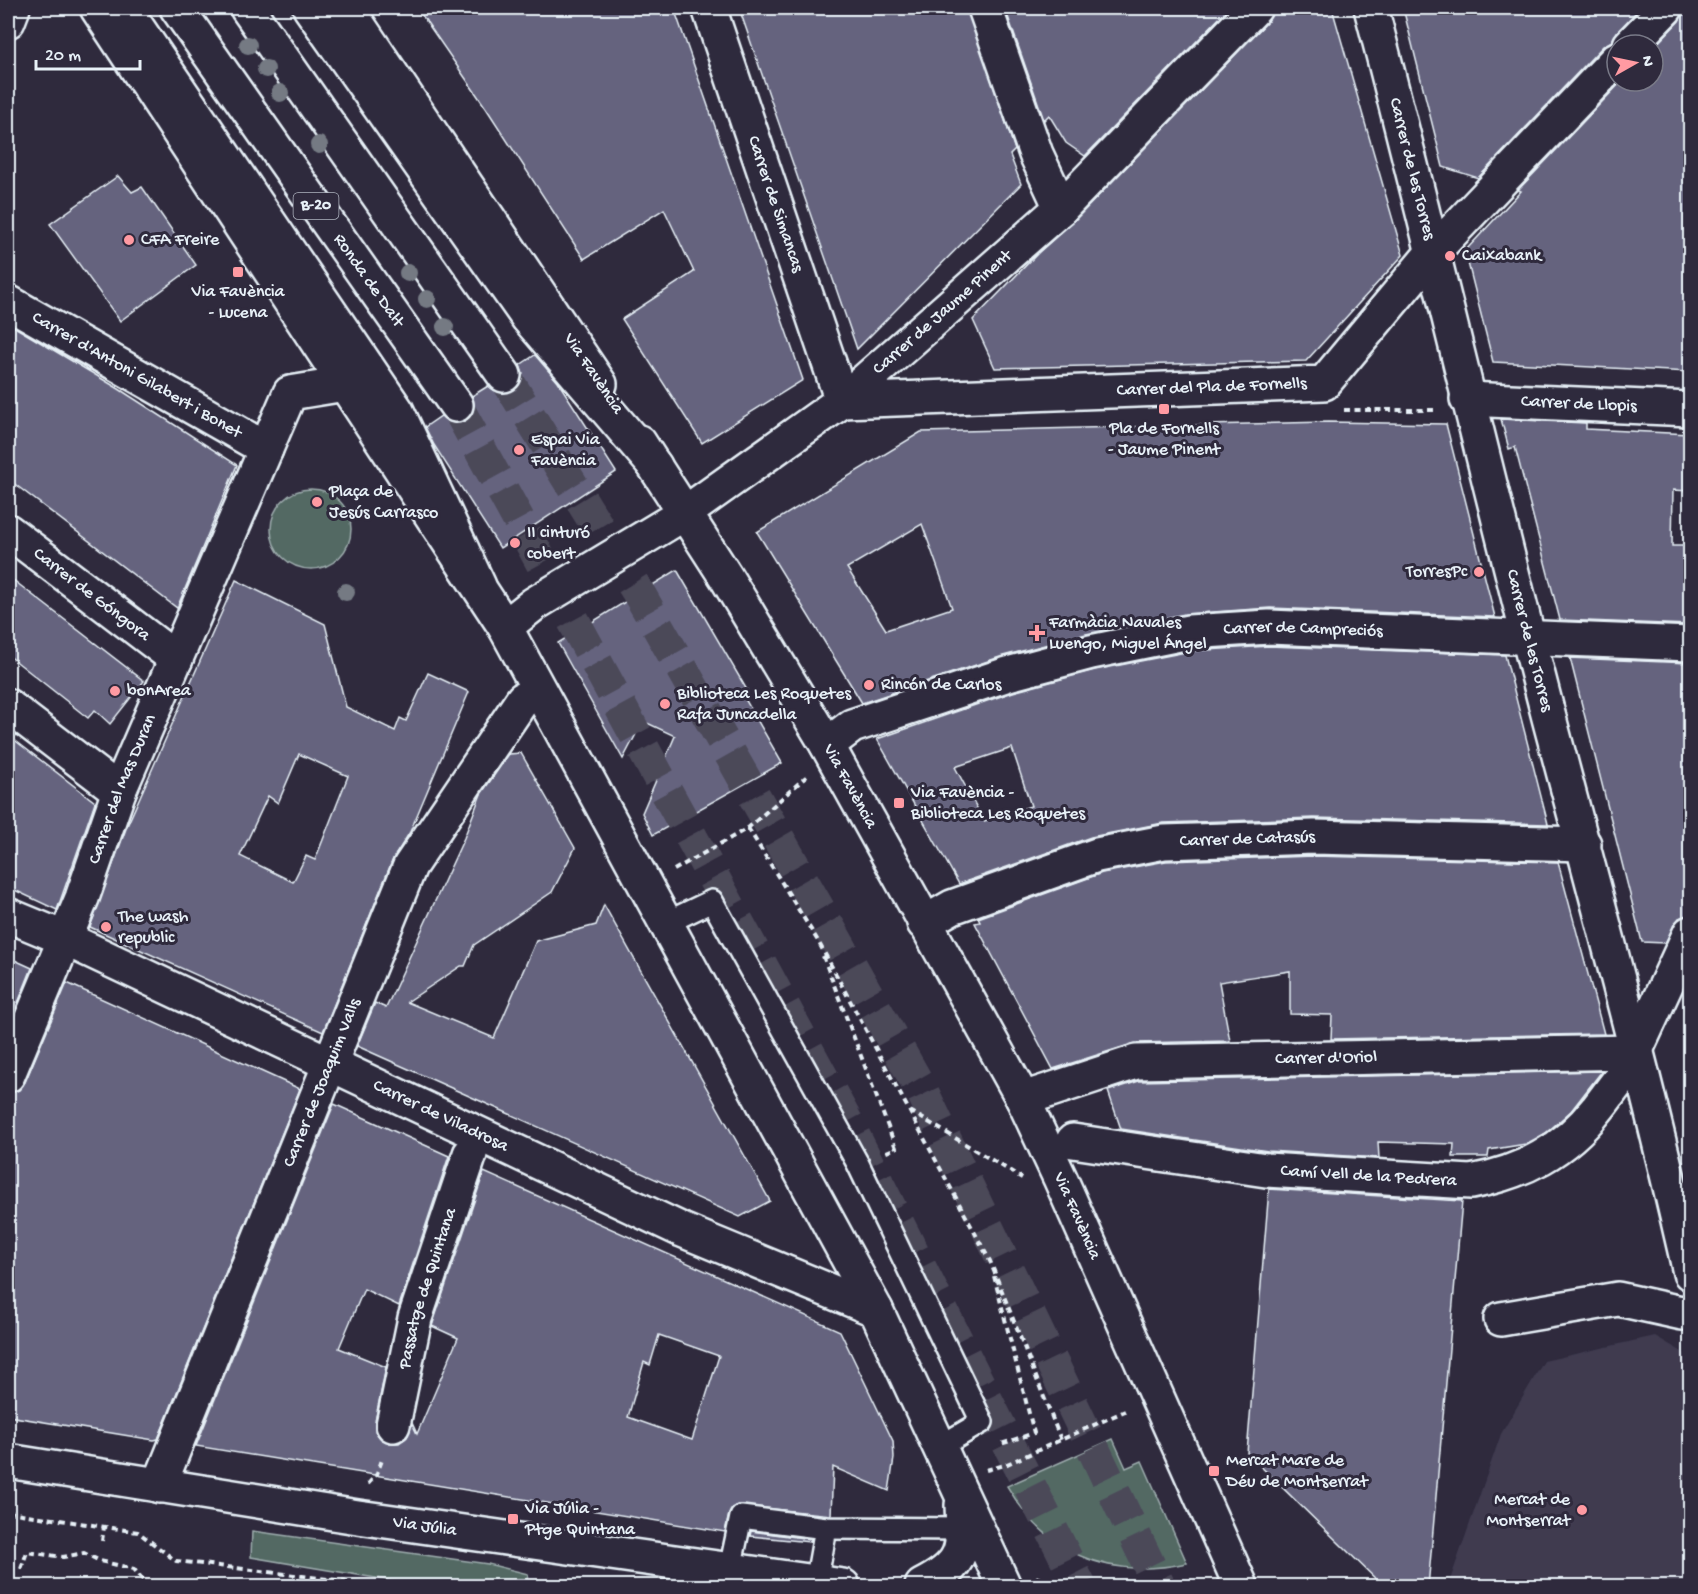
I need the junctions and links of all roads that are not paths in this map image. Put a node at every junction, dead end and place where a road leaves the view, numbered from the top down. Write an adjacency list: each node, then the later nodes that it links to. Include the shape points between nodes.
1 (13, 8): 13 (main road)
2 (97, 8): 20 (main road)
3 (124, 8): 29 (main road, via 398,411)
4 (177, 8): 22 (main road, Ronda de Dalt / B-20)
5 (247, 8): 19 (main road)
6 (310, 8): 26 (main road, via 528,318)
7 (346, 8): 26 (main road, Via Favència)
8 (709, 8): 21 (main road, Carrer de Simancas)
9 (985, 8): 16 (main road, via 1036,154)
10 (1255, 8): 16 (main road, Carrer de Jaume Pinent)
11 (1371, 8): 17 (main road, Carrer de les Torres)
12 (1666, 8): 14 (main road)
13 (8, 21)
14 (1642, 33)
15 (1605, 71): 17 (main road, Carrer del Pla de Fornells)
16 (1061, 208): 21 (main road, Carrer de Jaume Pinent)
17 (1434, 251): 21 (main road, Carrer del Pla de Fornells, via 1323,383); 23 (main road, Carrer de les Torres)
18 (8, 302): 25 (main road, Carrer d'Antoni Gilabert i Bonet)
19 (504, 375)
20 (345, 384): 25 (main road, Carrer del Mas Duran, via 290,393); 29 (main road)
21 (842, 401): 27 (main road, Carrer de Jaume Pinent)
22 (456, 405)
23 (1454, 405): 24 (main road, Carrer de Llopis); 31 (main road, Carrer de les Torres)
24 (1690, 409)
25 (267, 449): 33 (main road, Carrer del Mas Duran)
26 (655, 466): 27 (main road, Via Favència)
27 (684, 513): 30 (main road, Carrer de Jaume Pinent, via 534,604); 36 (main road, Via Favència)
28 (8, 531): 33 (main road, Carrer de Góngora)
29 (479, 586): 30 (main road)
30 (505, 627): 40 (main road)
31 (1530, 640): 32 (main road, Carrer de Campreciós); 36 (main road, Carrer de Campreciós, via 1269,627 1189,632 1008,674 852,726); 38 (main road, Carrer de les Torres)
32 (1690, 644)
33 (176, 659): 37 (main road, Carrer del Mas Duran)
34 (523, 699): 45 (main road, Carrer de Joaquim Valls, via 410,866)
35 (8, 706): 37 (main road)
36 (827, 745): 41 (main road, Via Favència)
37 (119, 791): 43 (main road, Carrer del Mas Duran)
38 (1584, 844): 41 (main road, Carrer de Catasús, via 1314,837 1164,842 1097,855 952,907); 44 (main road, Carrer de les Torres)
39 (8, 915): 43 (main road, Carrer de Viladrosa)
40 (666, 923): 51 (main road); 55 (lane, via 712,901 858,1164 982,1422)
41 (924, 923): 47 (main road, Via Favència)
42 (1690, 933): 44 (main road, Camí Vell de la Pedrera)
43 (66, 939): 45 (main road, Carrer de Viladrosa); 46 (main road, Carrer del Mas Duran)
44 (1630, 1062): 47 (main road, Carrer d'Oriol, via 1136,1062); 48 (main road, Camí Vell de la Pedrera, via 1582,1126 1560,1147 1505,1176 1471,1182 1266,1170); 50 (main road, Carrer de les Torres)
45 (329, 1065): 51 (main road, Carrer de Viladrosa, via 682,1230); 58 (main road, Carrer de Joaquim Valls)
46 (8, 1075)
47 (1023, 1099): 63 (main road, Via Favència, via 1065,1189)
48 (1073, 1141)
49 (470, 1154): 54 (main road, Passatge de Quintana, via 415,1318)
50 (1689, 1262)
51 (876, 1310): 55 (main road)
52 (1690, 1311): 53 (main road, via 1682,1313 1618,1299)
53 (1500, 1319)
54 (393, 1425)
55 (941, 1446): 57 (main road)
56 (8, 1461): 58 (main road, Via Júlia)
57 (972, 1481): 60 (main road); 65 (main road)
58 (159, 1486): 61 (main road, Via Júlia)
59 (826, 1528): 60 (lane); 61 (lane, via 741,1517); 62 (lane)
60 (963, 1529): 64 (main road, via 964,1544 946,1574)
61 (730, 1569): 62 (main road, Via Júlia)
62 (829, 1585)
63 (1225, 1586)
64 (922, 1587)
65 (1004, 1587)

